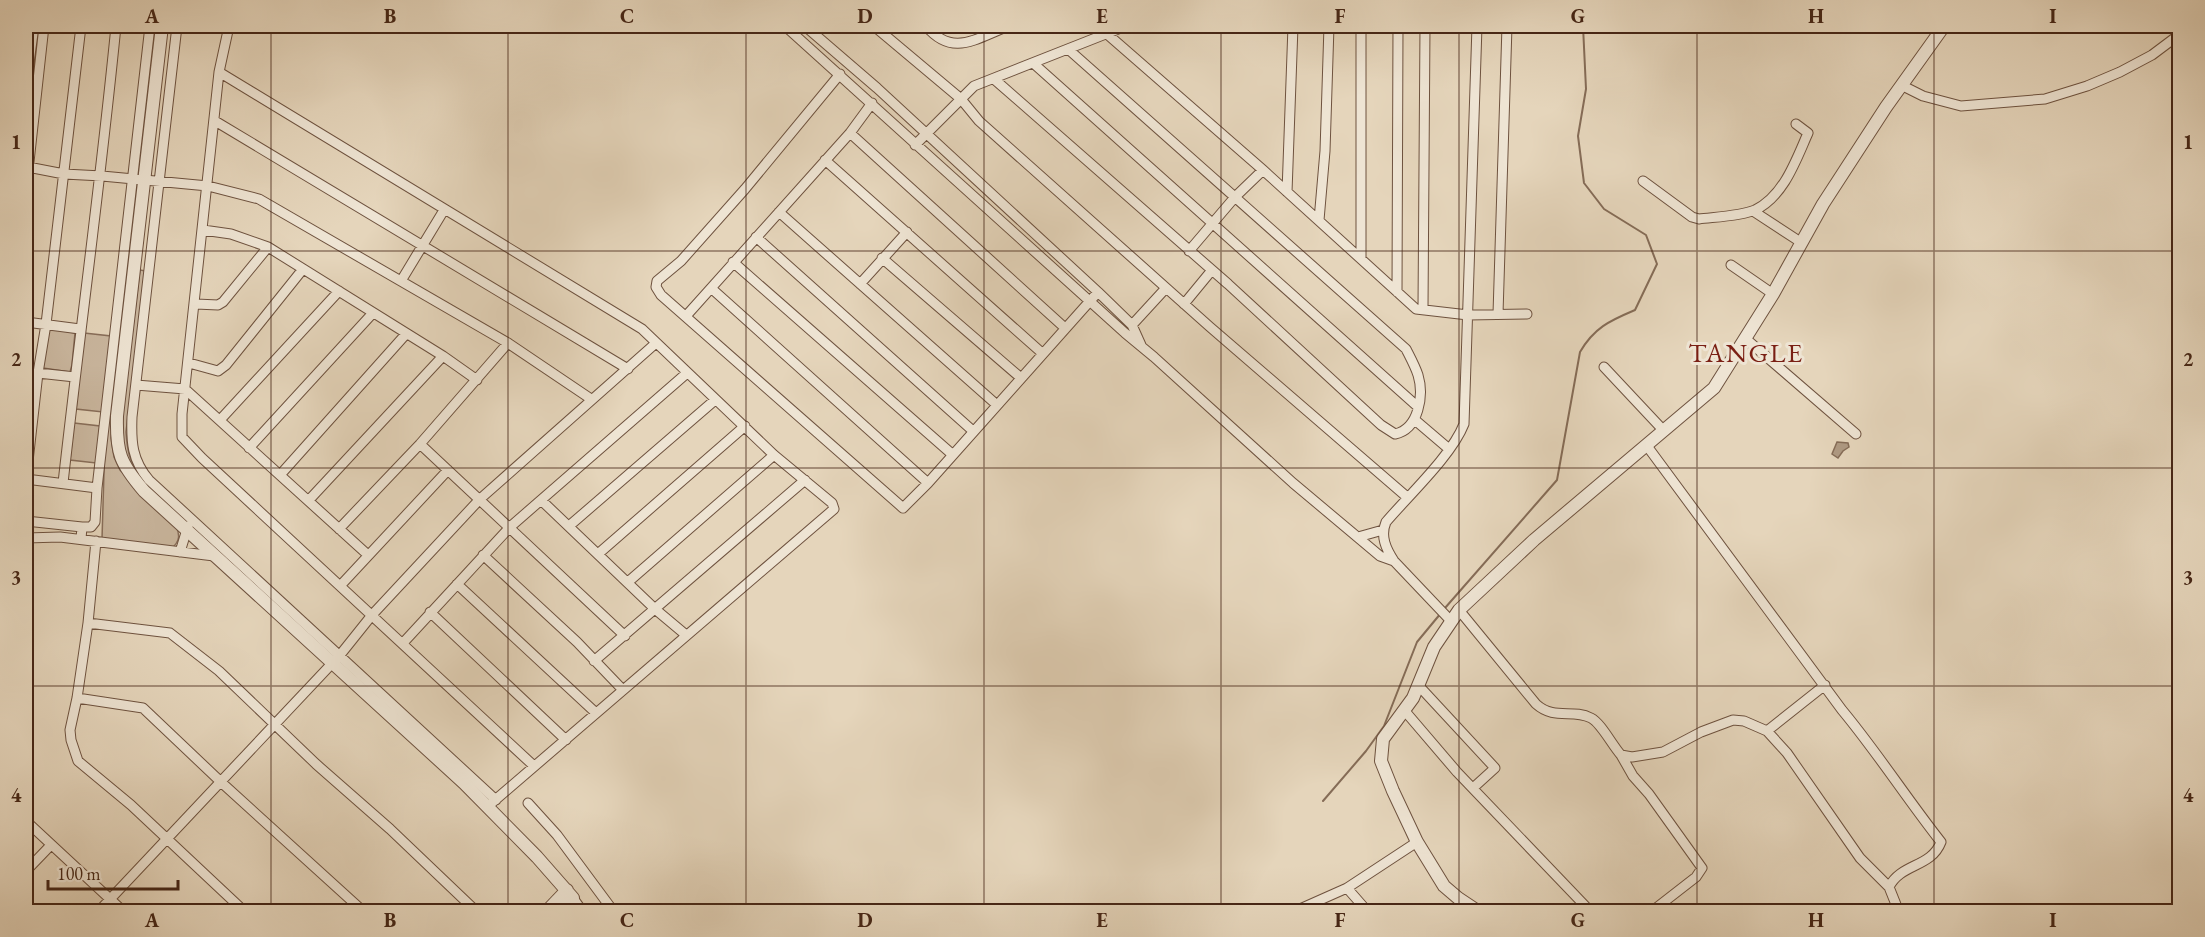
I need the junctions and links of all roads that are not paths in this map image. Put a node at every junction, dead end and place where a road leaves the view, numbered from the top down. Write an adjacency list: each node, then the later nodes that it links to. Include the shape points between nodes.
1 (34, 26): 30 (street)
2 (44, 26): 40 (street)
3 (81, 26): 42 (street)
4 (116, 26): 43 (street)
5 (150, 26): 44 (street)
6 (162, 26): 44 (street)
7 (177, 26): 45 (street)
8 (229, 26): 27 (street)
9 (785, 26): 28 (street)
10 (805, 26): 37 (street)
11 (874, 26): 32 (street)
12 (926, 26): 13 (street, via 952,45)
13 (1009, 26)
14 (1126, 26): 23 (street)
15 (1293, 26): 49 (street)
16 (1329, 26): 54 (street, via 1325,151)
17 (1361, 26): 64 (street)
18 (1398, 26): 75 (street)
19 (1425, 26): 80 (street)
20 (1477, 26): 84 (street)
21 (1507, 26): 82 (street)
22 (1944, 26): 31 (street)
23 (1106, 33): 25 (street); 41 (street)
24 (2180, 34): 31 (street, via 2120,72 2045,99 1961,106 1923,96)
25 (1068, 49): 26 (street); 50 (street)
26 (1033, 63): 29 (street); 55 (street)
27 (219, 72): 34 (street); 51 (street)
28 (840, 74): 33 (street); 85 (street, via 745,189 681,261 657,281 661,295)
29 (994, 79): 32 (street, via 974,86); 62 (street)
30 (26, 85)
31 (1901, 85): 59 (street)
32 (961, 99): 37 (street); 72 (street, via 979,121)
33 (872, 103): 36 (street); 38 (street)
34 (214, 121): 47 (street); 60 (street)
35 (1796, 124): 52 (street, via 1808,133 1795,162 1785,182)
36 (850, 133): 39 (street); 89 (street)
37 (926, 133): 38 (street); 74 (street)
38 (915, 145): 77 (street)
39 (825, 159): 53 (street); 57 (street)
40 (28, 167): 42 (street); 48 (street)
41 (1263, 170): 49 (street); 50 (street)
42 (64, 174): 43 (street); 87 (street)
43 (102, 176): 44 (street); 90 (street)
44 (140, 179): 45 (street); 130 (street); 136 (street, via 117,416 118,453 125,469 144,491)
45 (160, 181): 47 (street); 106 (street)
46 (1643, 182): 52 (street, via 1699,219)
47 (208, 186): 56 (street); 69 (street, via 259,199)
48 (26, 189)
49 (1287, 192): 54 (street)
50 (1235, 197): 55 (street); 111 (street, via 1406,349 1419,377)
51 (444, 210): 60 (street); 94 (street, via 624,317)
52 (1753, 211): 59 (street)
53 (779, 212): 58 (street); 70 (street)
54 (1318, 220): 64 (street)
55 (1212, 225): 62 (street); 111 (street)
56 (203, 230): 61 (street, via 231,234); 78 (street)
57 (907, 232): 63 (street); 96 (street)
58 (756, 237): 65 (street); 115 (street)
59 (1802, 243): 76 (street)
60 (423, 245): 69 (street); 100 (street)
61 (268, 247): 67 (street); 78 (street, via 223,302)
62 (1189, 251): 68 (street)
63 (882, 258): 70 (street); 104 (street)
64 (1361, 259): 75 (street)
65 (733, 262): 71 (street); 122 (street)
66 (1731, 265): 76 (street)
67 (303, 269): 73 (street); 98 (street, via 226,365 218,371)
68 (1212, 270): 79 (street); 113 (street, via 1387,430 1401,433)
69 (401, 281): 93 (street)
70 (860, 284): 110 (street)
71 (711, 288): 85 (street); 129 (street)
72 (1166, 288): 79 (street); 88 (street)
73 (339, 291): 81 (street); 112 (street)
74 (1098, 292): 77 (street); 88 (street)
75 (1397, 292): 80 (street, via 1416,309)
76 (1773, 294): 92 (street)
77 (1089, 300): 89 (street); 95 (street)
78 (195, 304): 98 (street)
79 (1184, 304): 131 (street)
80 (1423, 308): 84 (street)
81 (372, 314): 91 (street); 120 (street)
82 (1498, 314): 83 (street); 84 (street)
83 (1527, 314)
84 (1468, 315): 121 (street, via 1464,424)
85 (686, 316): 129 (street, via 903,508)
86 (26, 322): 87 (street)
87 (46, 324): 90 (street); 101 (street)
88 (1132, 325): 95 (street)
89 (1065, 328): 96 (street)
90 (80, 329): 103 (street)
91 (406, 334): 97 (street); 125 (street)
92 (1746, 339): 116 (street, via 1714,388); 117 (street)
93 (508, 343): 105 (street); 108 (street)
94 (656, 343): 100 (street); 102 (street)
95 (1142, 348): 143 (street)
96 (1042, 353): 104 (street)
97 (443, 356): 105 (street); 133 (street)
98 (189, 363): 107 (street)
99 (1604, 367): 116 (street)
100 (628, 369): 108 (street)
101 (38, 373): 103 (street); 126 (street)
102 (687, 373): 109 (street); 134 (street)
103 (75, 377): 128 (street)
104 (1021, 378): 110 (street)
105 (477, 380): 118 (street)
106 (136, 385): 107 (street); 136 (street, via 133,453 141,471)
107 (185, 389): 112 (street); 155 (street, via 182,437)
108 (591, 399): 132 (street)
109 (715, 400): 114 (street); 138 (street)
110 (997, 405): 115 (street)
111 (1419, 407): 113 (street)
112 (220, 420): 120 (street)
113 (1415, 420): 121 (street)
114 (745, 426): 123 (street); 147 (street)
115 (974, 431): 122 (street)
116 (1664, 431): 119 (street)
117 (1856, 434)
118 (420, 444): 124 (street); 140 (street)
119 (1647, 446): 157 (street, via 1534,540); 167 (street)
120 (249, 448): 125 (street)
121 (1449, 449): 131 (street)
122 (953, 454): 129 (street)
123 (774, 455): 127 (street); 153 (street)
124 (448, 470): 132 (street); 148 (street)
125 (280, 475): 133 (street)
126 (26, 479): 128 (street)
127 (805, 480): 156 (street); 162 (street, via 834,509)
128 (63, 483): 130 (street)
129 (928, 483)
130 (97, 488): 139 (street, via 95,522 91,527)
131 (1407, 497): 141 (street)
132 (480, 499): 137 (street); 160 (street)
133 (309, 500): 140 (street)
134 (541, 500): 137 (street); 138 (street)
135 (26, 521): 139 (street)
136 (190, 524): 146 (street); 150 (street); 152 (street)
137 (510, 526): 149 (street); 163 (street)
138 (569, 526): 147 (street)
139 (82, 527): 144 (street)
140 (339, 529): 148 (street)
141 (1383, 530): 143 (street); 151 (street, via 1385,545)
142 (26, 537): 144 (street)
143 (1358, 537): 151 (street, via 1380,556)
144 (81, 539): 145 (street)
145 (96, 541): 146 (street); 161 (street)
146 (180, 552): 150 (street)
147 (598, 554): 153 (street)
148 (368, 555): 155 (street)
149 (483, 555): 154 (street); 166 (street)
150 (214, 556): 152 (street)
151 (1394, 561): 159 (street)
152 (241, 573): 165 (street)
153 (628, 582): 156 (street)
154 (457, 584): 158 (street); 172 (street)
155 (340, 586): 160 (street)
156 (655, 609): 162 (street); 163 (street)
157 (1460, 610): 159 (street); 176 (street, via 1536,704 1552,714 1588,716)
158 (430, 612): 164 (street); 175 (street)
159 (1445, 614): 168 (street)
160 (372, 615): 164 (street); 165 (street)
161 (88, 623): 170 (street); 173 (street, via 170,633 219,670)
162 (686, 635): 169 (street)
163 (625, 636): 166 (street)
164 (403, 642): 177 (street)
165 (336, 659): 173 (street); 180 (street)
166 (594, 661): 169 (street)
167 (1825, 685): 174 (street); 187 (street, via 1941,842 1927,859 1895,876)
168 (1419, 686): 171 (street); 179 (street, via 1495,768)
169 (622, 689): 172 (street)
170 (77, 698): 178 (street, via 143,708); 183 (street, via 70,730 78,760)
171 (1404, 710): 179 (street); 184 (street, via 1383,739 1381,761)
172 (596, 713): 175 (street)
173 (275, 722): 178 (street); 195 (street)
174 (1767, 731): 176 (street, via 1733,720 1663,752); 187 (street, via 1787,753 1855,851)
175 (566, 741): 177 (street)
176 (1621, 755): 204 (street, via 1702,868)
177 (534, 766): 180 (street)
178 (222, 783): 183 (street); 194 (street)
179 (1473, 788): 203 (street)
180 (492, 803): 189 (street)
181 (528, 803): 199 (street)
182 (26, 821): 185 (street)
183 (167, 838): 190 (street); 193 (street)
184 (1418, 842): 188 (street); 202 (street, via 1444,886)
185 (51, 845): 186 (street); 190 (street)
186 (26, 871)
187 (1889, 887): 205 (street)
188 (1347, 888): 200 (street); 201 (street)
189 (570, 894): 196 (street); 197 (street); 198 (street)
190 (109, 897): 191 (street); 192 (street)
191 (98, 912)
192 (124, 912)
193 (245, 912)
194 (364, 912)
195 (477, 912)
196 (546, 912)
197 (560, 912)
198 (583, 912)
199 (614, 912)
200 (1293, 912)
201 (1368, 912)
202 (1479, 912)
203 (1591, 912)
204 (1651, 912)
205 (1899, 912)

